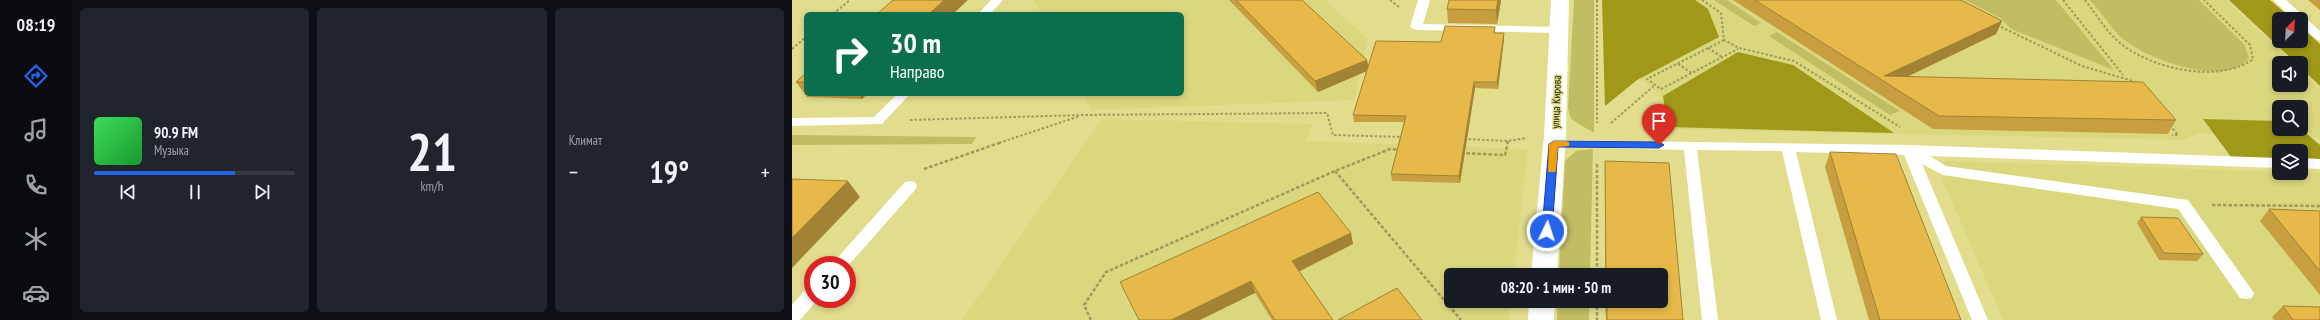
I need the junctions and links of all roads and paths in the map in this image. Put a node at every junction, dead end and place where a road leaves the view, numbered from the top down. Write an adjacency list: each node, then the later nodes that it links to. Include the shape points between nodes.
1 (850, 0): 10 (path)
2 (998, 0): 11 (lane)
3 (1424, 0): 15 (lane, via 1416,27)
4 (1560, 0): 15 (street, улица Кирова)
5 (1702, 0): 18 (path, via 1721,13)
6 (2063, 0): 25 (path)
7 (2085, 0): 8 (path, via 2111,33 2127,48 2152,59 2178,68 2208,72 2231,72 2246,66 2253,59 2250,44)
8 (2204, 0)
9 (2279, 0): 12 (lane)
10 (835, 12)
11 (986, 12)
12 (2293, 12)
13 (1996, 24): 25 (path, via 2051,53 2096,72)
14 (2308, 25): 16 (lane)
15 (1558, 30): 38 (street, улица Кирова)
16 (2320, 36)
17 (804, 39): 21 (path)
18 (1724, 40): 19 (path); 20 (path)
19 (1708, 48): 22 (path); 23 (path)
20 (1739, 48): 22 (path); 34 (path, via 1794,61)
21 (792, 49)
22 (1722, 57): 24 (path)
23 (1677, 64): 24 (path); 27 (path, via 1647,79)
24 (1692, 73): 27 (path, via 1661,89)
25 (2124, 76): 26 (path)
26 (2139, 84)
27 (1655, 85): 33 (path)
28 (902, 96): 31 (lane)
29 (1083, 115): 31 (path); 36 (path, via 1328,113 1333,135); 48 (path)
30 (792, 122): 31 (lane)
31 (877, 122)
32 (2169, 124): 35 (path, via 2178,136)
33 (1609, 125)
34 (1905, 130)
35 (2170, 135)
36 (1404, 138)
37 (1460, 139): 39 (path)
38 (1554, 139): 39 (path); 40 (lane); 54 (street, улица Кирова)
39 (1508, 141): 44 (path, via 1505,156)
40 (1690, 146): 41 (lane); 64 (lane)
41 (1788, 147): 43 (lane); 65 (lane)
42 (1405, 150): 49 (path, via 1390,149)
43 (1909, 150): 45 (lane); 51 (lane, via 1943,170); 66 (lane)
44 (1459, 153)
45 (2272, 162)
46 (2308, 163): 47 (lane)
47 (2320, 164)
48 (924, 169)
49 (1335, 171): 60 (path, via 1106,272 1084,305); 61 (path)
50 (910, 186): 53 (lane)
51 (2183, 204): 52 (path); 55 (lane)
52 (2320, 206)
53 (847, 256)
54 (1545, 268)
55 (2246, 293)
56 (804, 303): 59 (lane)
57 (1542, 308): 62 (street)
58 (1597, 308): 63 (path)
59 (792, 317)
60 (1091, 320)
61 (1461, 320)
62 (1541, 320)
63 (1597, 320)
64 (1710, 320)
65 (1830, 320)
66 (1980, 320)

